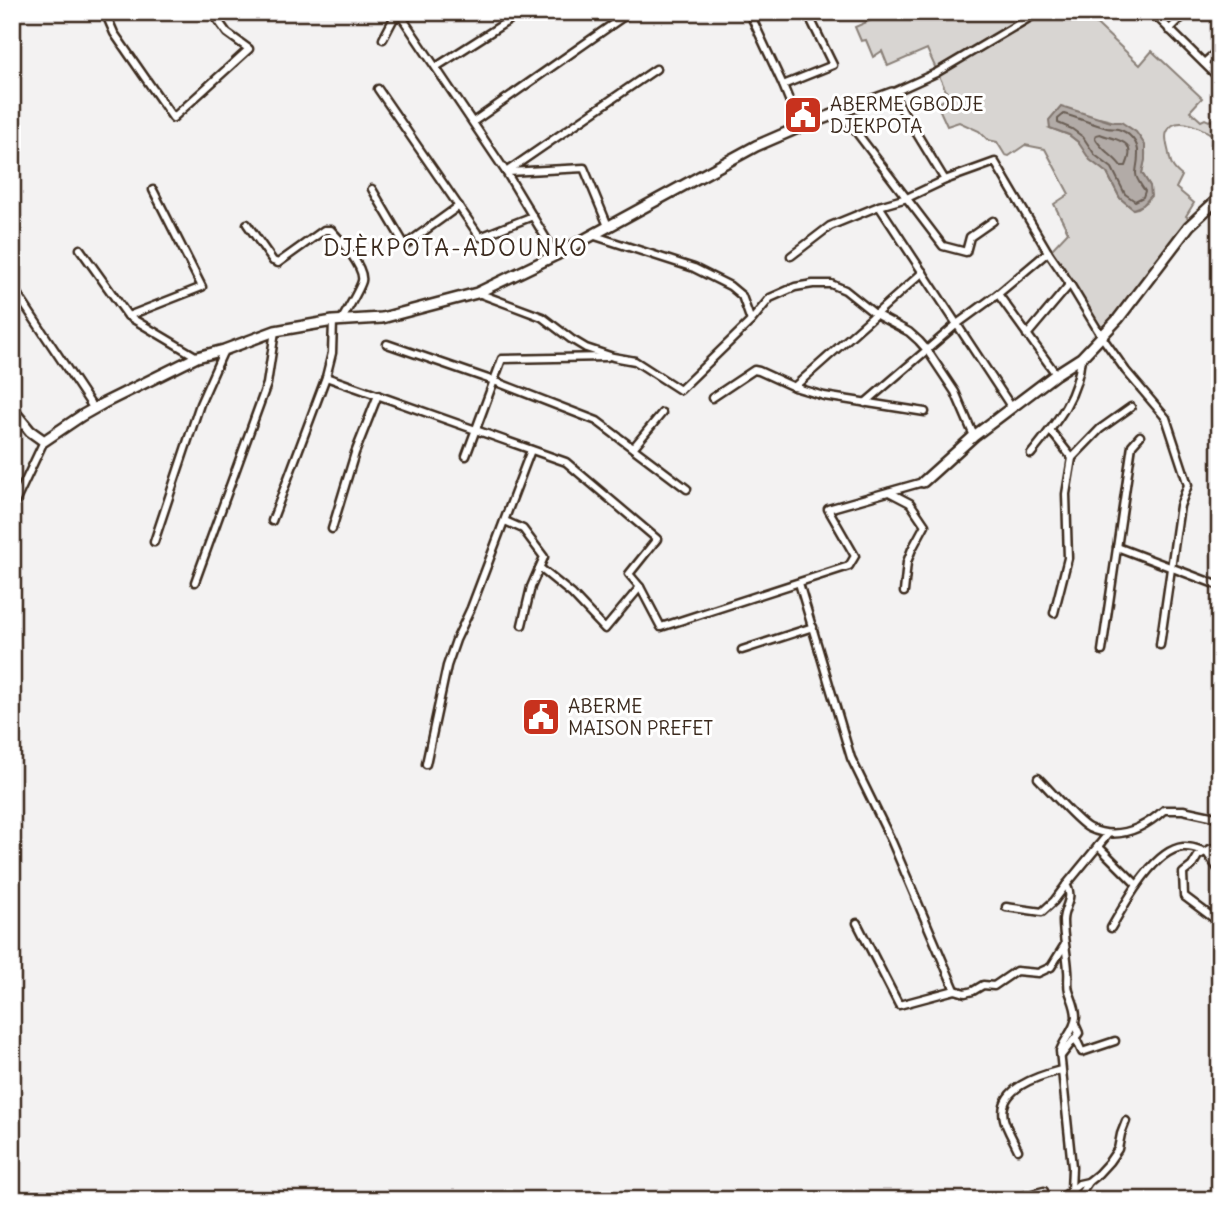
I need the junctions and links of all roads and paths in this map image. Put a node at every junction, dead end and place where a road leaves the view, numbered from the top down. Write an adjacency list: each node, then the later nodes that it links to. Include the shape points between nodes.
1 (105, 12): 2 (street, via 114,33 173,118 249,49 227,33)
2 (212, 12)
3 (522, 12): 15 (street)
4 (630, 12): 22 (street)
5 (749, 12): 18 (street)
6 (807, 12): 18 (street, via 833,65)
7 (1039, 12): 20 (street, via 936,73)
8 (1152, 12): 11 (street)
9 (1187, 12): 11 (street)
10 (412, 13): 12 (street, via 394,18); 15 (street, via 403,19)
11 (1169, 30): 14 (street)
12 (383, 39)
13 (1220, 49): 14 (street)
14 (1204, 63): 17 (street)
15 (436, 67): 22 (street)
16 (656, 69): 24 (street)
17 (1220, 79)
18 (783, 85): 23 (street)
19 (378, 89): 30 (street)
20 (892, 93): 21 (street); 25 (street)
21 (841, 112): 23 (street); 29 (street)
22 (472, 122): 24 (street)
23 (800, 127): 35 (street)
24 (506, 172): 32 (street); 35 (street, via 584,168)
25 (945, 180): 29 (street); 38 (street, via 995,162)
26 (372, 189): 30 (street, via 405,244)
27 (153, 190): 47 (street, via 202,287)
28 (1220, 197): 53 (street, via 1189,226)
29 (907, 198): 31 (street); 33 (street, via 943,246 966,252 970,237)
30 (459, 206): 32 (street, via 480,237)
31 (879, 206): 40 (street, via 830,226); 41 (street)
32 (533, 216): 39 (street)
33 (993, 221)
34 (247, 224): 48 (street, via 278,263 324,230 340,239 361,271 362,281)
35 (608, 226): 36 (street)
36 (592, 235): 39 (street); 49 (street, via 694,268 730,286 742,296)
37 (80, 249): 47 (street)
38 (1048, 253): 42 (street); 45 (street)
39 (556, 255): 44 (street)
40 (791, 256)
41 (923, 272): 46 (street); 50 (street)
42 (1070, 284): 52 (street); 53 (street)
43 (12, 286): 70 (street)
44 (477, 292): 48 (street, via 382,318); 58 (street, via 542,317 586,348)
45 (998, 294): 50 (street); 52 (street)
46 (875, 314): 49 (street, via 845,290 813,284 770,298); 56 (street, via 909,332); 63 (street)
47 (128, 316): 57 (street)
48 (337, 321): 51 (street); 61 (street)
49 (751, 321): 58 (street, via 680,390 635,361)
50 (957, 324): 56 (street); 68 (street)
51 (275, 331): 55 (street); 94 (street, via 267,384)
52 (1027, 335): 60 (street)
53 (1102, 337): 59 (street); 93 (street, via 1166,418 1188,485 1180,506)
54 (387, 344): 62 (street)
55 (224, 349): 57 (street); 90 (street, via 200,404)
56 (927, 349): 66 (street); 75 (street, via 955,392)
57 (197, 357): 70 (street)
58 (613, 357): 62 (street, via 502,359)
59 (1081, 358): 60 (street); 74 (street, via 1068,407)
60 (1056, 374): 68 (street)
61 (326, 377): 64 (street); 87 (street)
62 (494, 381): 73 (street); 78 (street, via 597,421)
63 (794, 387): 65 (street, via 754,370); 66 (street)
64 (378, 396): 73 (street); 89 (street)
65 (712, 398)
66 (865, 403): 71 (street)
67 (1131, 407): 82 (street, via 1100,429)
68 (1012, 408): 75 (street)
69 (12, 409): 77 (street)
70 (94, 409): 77 (street)
71 (925, 412)
72 (662, 413): 78 (street)
73 (476, 430): 79 (street); 81 (street)
74 (1050, 430): 80 (street); 82 (street)
75 (974, 436): 83 (street)
76 (1140, 436): 91 (street, via 1132,445)
77 (44, 441): 86 (street)
78 (633, 448): 84 (street)
79 (531, 450): 88 (street); 97 (street, via 566,462 657,539 629,574)
80 (1031, 454)
81 (466, 456)
82 (1072, 458): 99 (street, via 1066,494 1068,558)
83 (923, 482): 85 (street)
84 (687, 489)
85 (889, 492): 95 (street, via 828,509 855,556 849,566); 98 (street, via 910,503 925,525 906,562)
86 (12, 509)
87 (272, 521)
88 (505, 521): 92 (street, via 523,529 544,557); 105 (street, via 456,640)
89 (332, 529)
90 (154, 542)
91 (1117, 547): 93 (street); 104 (street)
92 (540, 568): 97 (street, via 605,629); 100 (street)
93 (1171, 568): 96 (street); 102 (street)
94 (195, 582)
95 (799, 583): 97 (street, via 661,628); 101 (street)
96 (1220, 586)
97 (640, 587)
98 (904, 592)
99 (1054, 613)
100 (522, 625)
101 (813, 627): 103 (street); 121 (street, via 851,758)
102 (1160, 645)
103 (742, 650)
104 (1102, 651)
105 (426, 764)
106 (1038, 778): 108 (street, via 1087,828)
107 (1220, 818): 108 (street, via 1164,810 1133,831)
108 (1108, 834): 109 (street)
109 (1098, 846): 114 (street); 115 (street)
110 (1220, 847): 111 (street)
111 (1206, 852): 112 (street); 113 (street); 114 (street, via 1183,847 1164,855); 118 (street, via 1183,873 1184,896)
112 (1220, 860)
113 (1220, 872)
114 (1137, 885): 119 (street)
115 (1066, 886): 116 (street, via 1042,912); 120 (street, via 1070,898 1063,911)
116 (1006, 907)
117 (857, 922): 121 (street, via 899,1005)
118 (1220, 923)
119 (1111, 928)
120 (1065, 944): 121 (street, via 1051,967 1038,973 1016,971 993,986 965,993); 122 (street)
121 (955, 990)
122 (1075, 1024): 123 (street); 125 (street)
123 (1076, 1039): 124 (street, via 1082,1052); 125 (street)
124 (1115, 1041)
125 (1060, 1057): 126 (street)
126 (1061, 1070): 128 (street, via 1026,1082 1003,1104 1004,1121); 131 (street, via 1072,1167)
127 (1126, 1121): 129 (street, via 1118,1149)
128 (1018, 1150)
129 (1088, 1182): 131 (street); 132 (street)
130 (1044, 1191): 133 (street, via 1024,1196)
131 (1070, 1191): 134 (street)
132 (1080, 1198)
133 (1025, 1200)
134 (1058, 1200)

